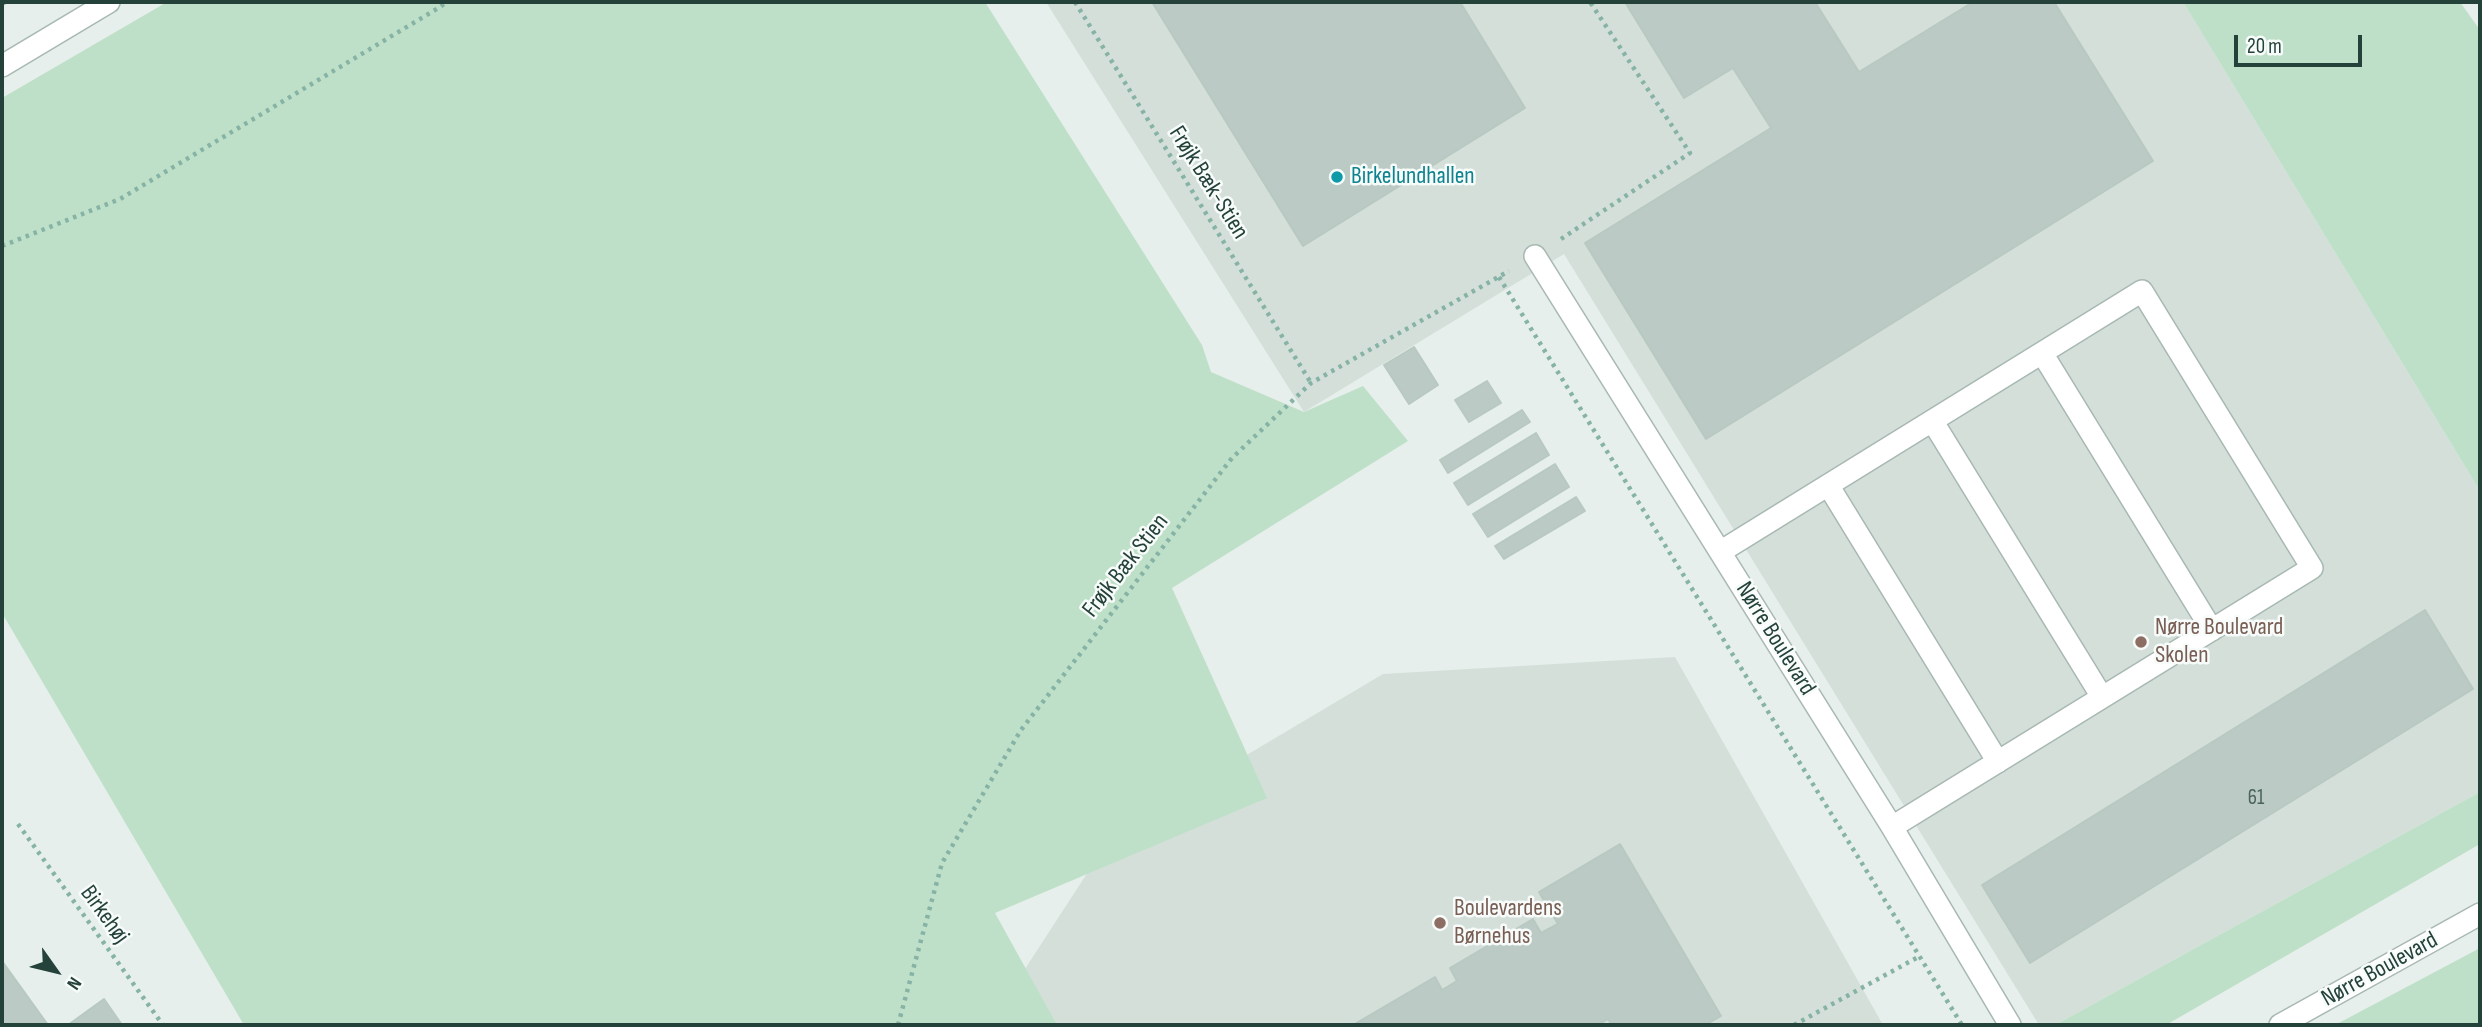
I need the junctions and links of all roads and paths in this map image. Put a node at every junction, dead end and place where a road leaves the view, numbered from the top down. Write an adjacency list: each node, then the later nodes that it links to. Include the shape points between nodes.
1 (108, 2): 5 (street)
2 (446, 2): 6 (path, via 120,199)
3 (1075, 2): 10 (path, Frøjk Bæk-Stien)
4 (1590, 2): 7 (path, Frøjk Bæk Stien, via 1689,153)
5 (2, 66)
6 (2, 246)
7 (1535, 256): 8 (path, Frøjk Bæk Stien); 13 (street, Nørre Boulevard)
8 (1499, 277): 10 (path, Frøjk Bæk Stien); 20 (path)
9 (2042, 353): 11 (street); 14 (street); 14 (street, via 2142,291 2312,568)
10 (1311, 383): 22 (path, Frøjk Bæk Stien, via 1232,458 1021,730 942,863)
11 (1933, 422): 12 (street); 15 (street)
12 (1828, 485): 13 (street); 16 (street)
13 (1720, 552): 18 (street, Nørre Boulevard)
14 (2212, 630): 15 (street)
15 (2102, 697): 16 (street)
16 (1998, 762): 18 (street)
17 (18, 824): 21 (path, Birkehøj)
18 (1892, 827): 25 (street, Nørre Boulevard)
19 (2480, 914): 26 (street, Nørre Boulevard)
20 (1920, 956): 23 (path); 24 (path)
21 (163, 1025)
22 (898, 1025)
23 (1794, 1025)
24 (1962, 1025)
25 (2010, 1025)
26 (2280, 1025)

